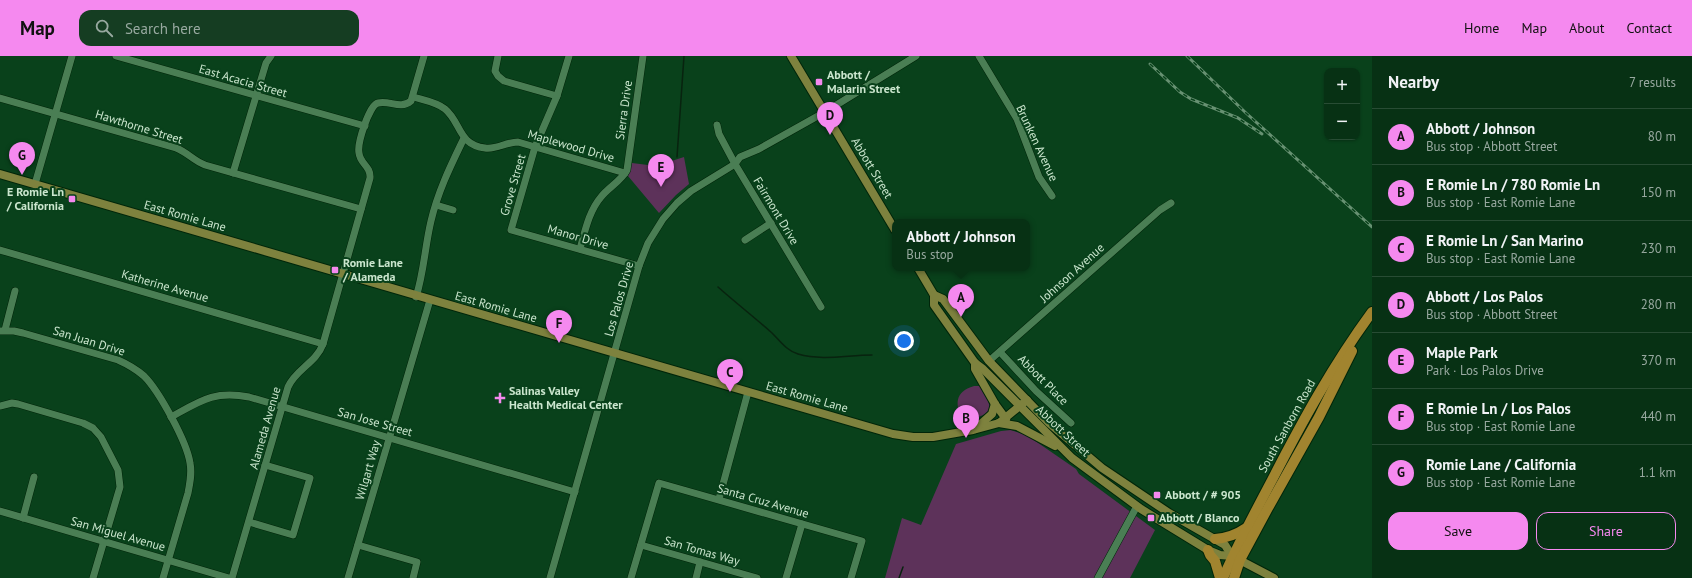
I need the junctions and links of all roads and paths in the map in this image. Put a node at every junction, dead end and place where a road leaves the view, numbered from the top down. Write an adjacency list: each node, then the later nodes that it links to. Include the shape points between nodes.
1 (72, 56): 16 (street)
2 (116, 56): 11 (street, East Acacia Street)
3 (271, 56): 11 (street, via 266,63)
4 (424, 56): 13 (street)
5 (498, 56): 12 (street, via 495,70 501,79)
6 (569, 56): 12 (street, Grove Street)
7 (643, 56): 23 (street, Sierra Drive)
8 (791, 56): 15 (main road, Abbott Street)
9 (916, 56): 15 (street, Los Palos Drive)
10 (979, 56): 26 (street, Brunken Avenue, via 1017,119 1039,177)
11 (256, 96): 18 (street, East Acacia Street); 22 (street)
12 (557, 96): 20 (street, Grove Street)
13 (413, 97): 18 (street, Alameda Avenue, via 401,106 383,102 375,104); 19 (street, via 445,109 454,118)
14 (0, 98): 16 (street, Hawthorne Street)
15 (824, 112): 21 (street, Los Palos Drive, via 740,157); 32 (main road, Abbott Street)
16 (56, 113): 22 (street, Hawthorne Street, via 176,148 200,164); 25 (street)
17 (717, 125): 21 (street, Fairmont Drive)
18 (365, 126): 29 (street, Alameda Avenue, via 358,153 371,175)
19 (464, 138): 20 (street, Maplewood Drive, via 472,145 483,148 514,142); 28 (street, via 445,177)
20 (535, 147): 23 (street, Maplewood Drive); 33 (street, Grove Street)
21 (735, 164): 31 (street, Fairmont Drive); 37 (street, Los Palos Drive, via 691,191 672,208 651,237)
22 (234, 173): 29 (street, Hawthorne Street)
23 (625, 173): 35 (street, via 598,201 590,216)
24 (0, 174): 25 (main road, East Romie Lane)
25 (35, 184): 39 (main road, East Romie Lane)
26 (1052, 196)
27 (1171, 204): 49 (street, Johnson Avenue, via 1160,210)
28 (436, 205): 30 (street); 42 (street)
29 (361, 210): 39 (street, Alameda Avenue)
30 (453, 210)
31 (771, 223): 34 (street); 44 (street, Fairmont Drive)
32 (892, 225)
33 (511, 230): 35 (street, Manor Drive)
34 (745, 240)
35 (580, 249): 37 (street, Manor Drive)
36 (0, 250): 48 (street, Katherine Avenue)
37 (639, 266): 50 (street, Los Palos Drive)
38 (920, 271): 41 (main road, Abbott Street)
39 (342, 274): 42 (main road, East Romie Lane); 48 (street, Alameda Avenue)
40 (15, 290): 47 (street)
41 (934, 295): 52 (main road, Abbott Street, via 943,299); 53 (main road, Abbott Street, via 934,305)
42 (416, 296): 43 (main road, East Romie Lane)
43 (430, 300): 50 (main road, East Romie Lane); 64 (street, Wilgart Way)
44 (821, 307)
45 (1372, 312): 51 (highway, South Sanborn Road)
46 (1372, 322): 51 (highway, South Sanborn Road)
47 (3, 331): 60 (street, San Juan Drive, via 23,333 126,364 151,384)
48 (323, 344): 58 (street, Alameda Avenue, via 314,359 291,381)
49 (1000, 352): 52 (street, Johnson Avenue); 62 (street, Abbott Place, via 1036,391)
50 (614, 353): 54 (main road, East Romie Lane); 68 (street, Los Palos Drive)
51 (1346, 355): 75 (highway, South Sanborn Road, via 1297,430); 81 (highway, South Sanborn Road, via 1319,417)
52 (989, 361): 55 (main road, Abbott Street)
53 (975, 362): 56 (main road, via 975,369); 59 (main road, Abbott Street)
54 (748, 392): 63 (main road, East Romie Lane, via 902,436 933,437); 69 (street)
55 (1027, 400): 59 (main road, East Romie Lane); 76 (main road, Abbott Street, via 1049,423 1102,468 1169,513)
56 (995, 404): 61 (main road); 63 (main road, via 992,414)
57 (0, 406): 77 (street, via 18,404 83,423 93,428 101,437 118,470 120,481)
58 (282, 407): 60 (street, San Jose Street, via 249,397 217,395 198,402); 64 (street, San Jose Street); 66 (street, Alameda Avenue)
59 (1020, 407): 61 (main road, East Romie Lane); 65 (main road, Abbott Street)
60 (171, 418): 82 (street, San Juan Drive, via 187,448 191,474 188,493)
61 (1003, 421): 63 (main road, East Romie Lane); 65 (main road)
62 (1071, 423)
63 (973, 430)
64 (389, 438): 68 (street, San Jose Street); 78 (street, Wilgart Way)
65 (1062, 449): 70 (main road, Abbott Street)
66 (265, 465): 73 (street, Alameda Avenue); 73 (street, via 310,478 294,535)
67 (34, 477): 72 (street)
68 (575, 492): 90 (street, Los Palos Drive)
69 (719, 499): 74 (street, Santa Cruz Avenue); 79 (street, Santa Cruz Avenue, via 658,483)
70 (1138, 506): 80 (main road, Abbott Street); 96 (street)
71 (0, 511): 72 (street, San Miguel Avenue)
72 (23, 518): 77 (street, San Miguel Avenue)
73 (249, 522): 87 (street, Alameda Avenue)
74 (802, 524): 94 (street); 95 (street, Santa Cruz Avenue, via 862,541)
75 (1246, 528): 76 (highway, via 1226,538); 81 (highway, South Sanborn Road)
76 (1215, 539): 81 (main road, Abbott Street, via 1225,545)
77 (104, 541): 82 (street, San Miguel Avenue); 84 (street)
78 (358, 545): 88 (street, Wilgart Way); 89 (street, via 417,562)
79 (641, 545): 83 (street, San Tomas Way); 91 (street)
80 (1208, 550): 81 (main road, Abbott Street); 97 (highway, via 1217,564)
81 (1236, 558): 97 (highway); 98 (highway); 99 (main road, Abbott Street)
82 (168, 560): 85 (street, San Juan Drive); 86 (street, San Miguel Avenue)
83 (700, 562): 92 (street); 93 (street, San Tomas Way)
84 (93, 578)
85 (163, 578)
86 (229, 578)
87 (232, 578)
88 (348, 578)
89 (413, 578)
90 (550, 578)
91 (631, 578)
92 (696, 578)
93 (757, 578)
94 (786, 578)
95 (851, 578)
96 (1098, 578)
97 (1221, 578)
98 (1234, 578)
99 (1274, 578)

